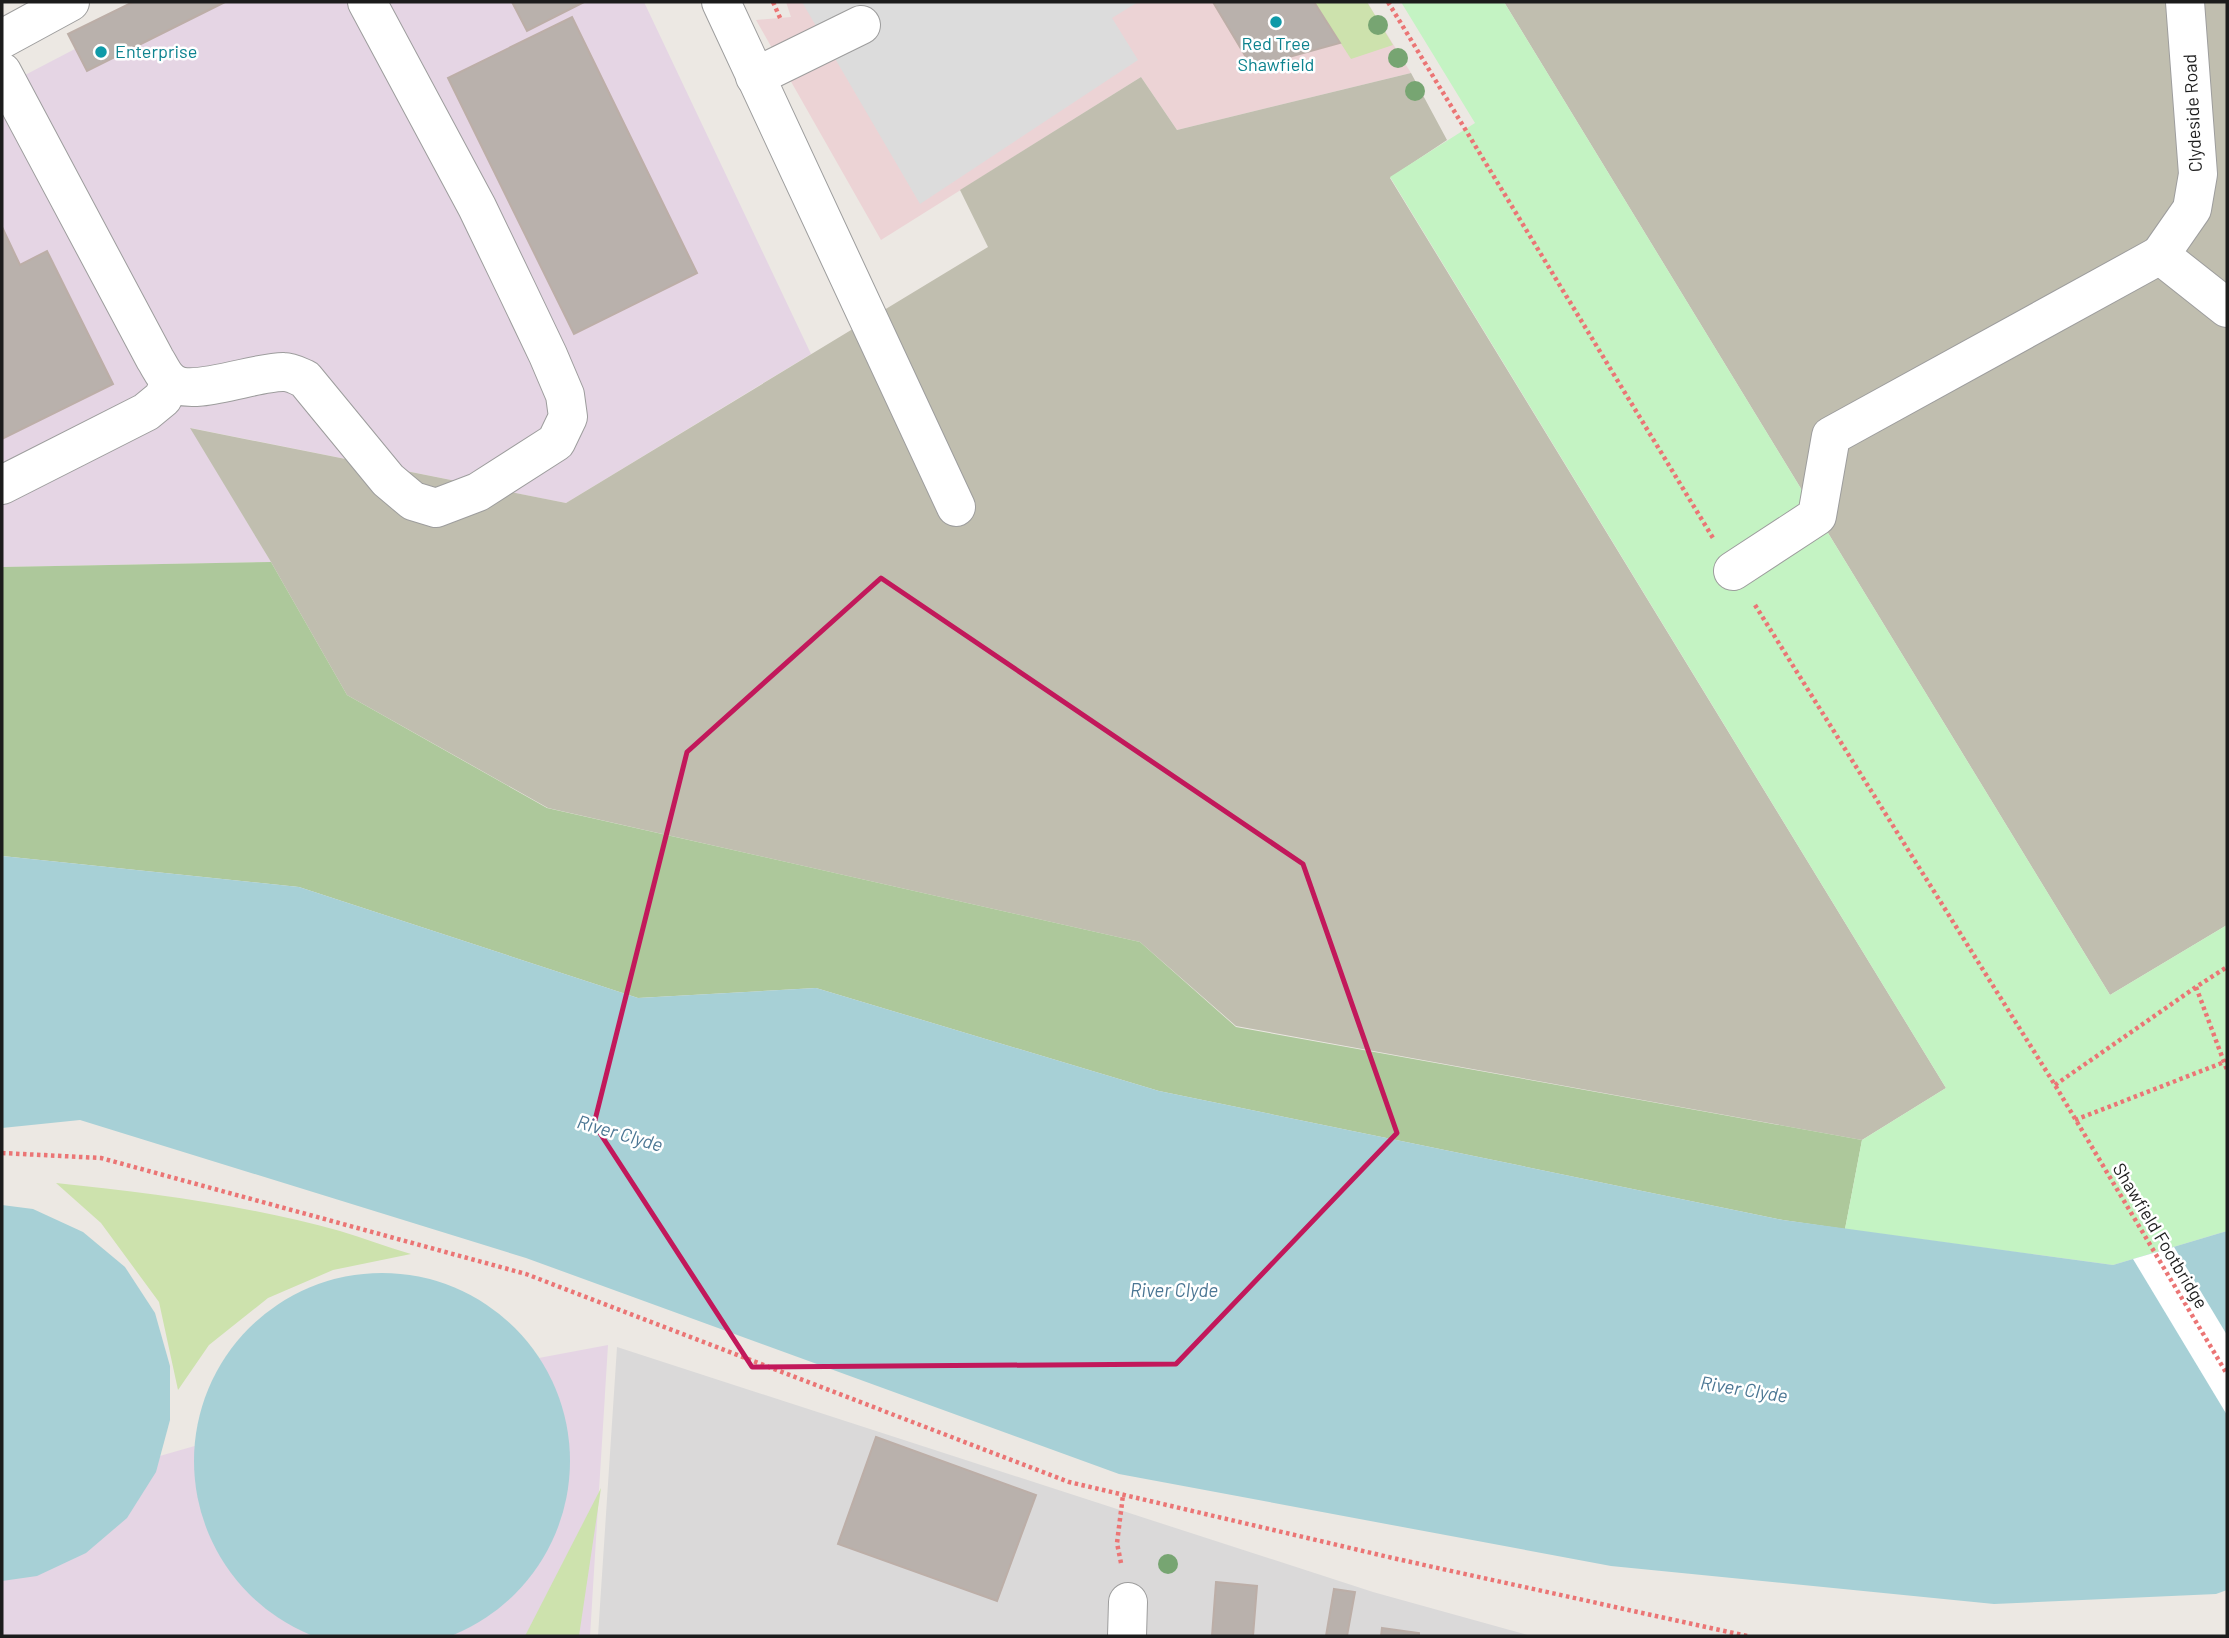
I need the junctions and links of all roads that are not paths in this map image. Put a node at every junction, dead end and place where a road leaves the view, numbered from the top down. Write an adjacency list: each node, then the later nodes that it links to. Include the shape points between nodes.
1 (70, 2): 6 (street)
2 (367, 2): 11 (street, via 477,207 548,355 565,395 568,417 556,442 478,492 436,508 413,501 388,480 305,379 287,372 185,387)
3 (721, 2): 8 (street)
4 (2185, 2): 9 (street, Clydeside Road, via 2198,174 2192,209)
5 (861, 25): 8 (street)
6 (2, 39)
7 (2, 72): 11 (street)
8 (755, 77): 13 (street)
9 (2160, 255): 10 (street); 14 (street, via 1831,436 1817,516)
10 (2227, 308)
11 (170, 382): 12 (street, via 163,398 146,412)
12 (2, 485)
13 (956, 507)
14 (1733, 571)

